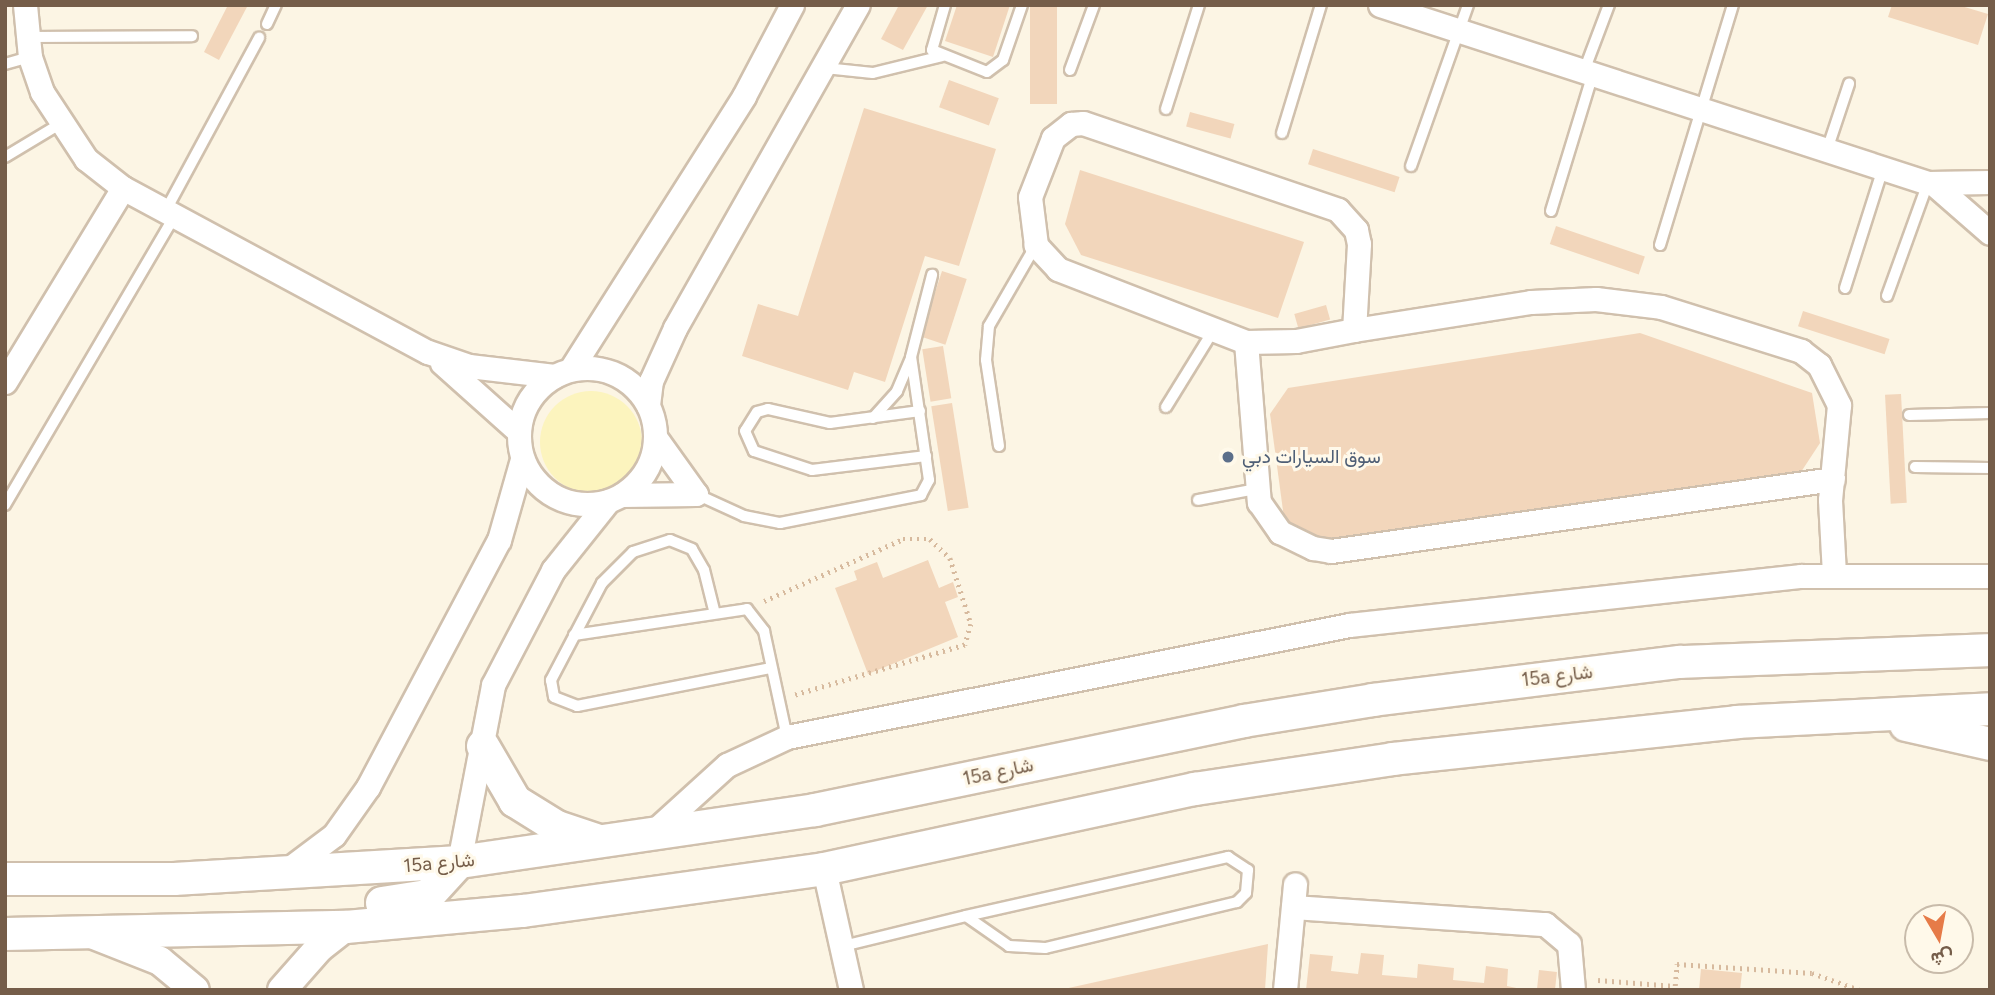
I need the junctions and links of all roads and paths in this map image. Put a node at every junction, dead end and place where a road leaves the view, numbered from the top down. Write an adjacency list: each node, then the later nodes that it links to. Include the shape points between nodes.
1 (25, 5): 18 (street)
2 (276, 5): 14 (lane)
3 (792, 5): 49 (street, via 744,96)
4 (858, 5): 21 (street)
5 (945, 5): 19 (lane, via 930,44)
6 (1022, 5): 19 (lane, via 994,71)
7 (1094, 5): 22 (lane)
8 (1199, 5): 25 (lane)
9 (1321, 5): 28 (lane)
10 (1380, 5): 15 (street)
11 (1468, 5): 15 (lane)
12 (1609, 5): 23 (lane)
13 (1733, 5): 26 (lane)
14 (267, 24)
15 (1460, 32): 23 (street); 31 (lane)
16 (192, 36): 18 (lane)
17 (259, 38): 37 (lane)
18 (28, 47): 20 (lane); 27 (street)
19 (942, 56): 21 (lane, via 873,73)
20 (5, 64)
21 (825, 68): 51 (street, via 675,328 651,381)
22 (1070, 70)
23 (1589, 73): 26 (street); 36 (lane)
24 (1849, 84): 29 (lane)
25 (1166, 109)
26 (1702, 110): 29 (street); 40 (lane)
27 (60, 124): 30 (lane); 35 (street, via 86,159)
28 (1282, 133)
29 (1827, 150): 32 (street)
30 (5, 157)
31 (1411, 166)
32 (1882, 168): 34 (street); 42 (lane)
33 (1990, 182): 34 (street)
34 (1931, 184): 38 (street); 43 (lane)
35 (123, 188): 37 (street); 50 (street)
36 (1551, 211)
37 (170, 212): 47 (street); 69 (lane)
38 (1990, 233)
39 (1036, 245): 44 (street, via 1030,197 1053,138 1071,124 1083,124 1338,210 1349,218 1359,244); 45 (street, via 1073,277); 59 (lane, via 989,326 986,360)
40 (1660, 245)
41 (932, 275): 48 (lane)
42 (1845, 288)
43 (1887, 296)
44 (1354, 330): 46 (street, via 1296,341); 64 (street, via 1531,302 1596,299 1661,307 1781,342 1819,365 1832,384 1841,427)
45 (1213, 331): 46 (street); 52 (lane)
46 (1246, 342): 65 (street)
47 (428, 352): 49 (street, via 469,366); 57 (street)
48 (911, 358): 53 (lane); 56 (lane, via 897,391)
49 (562, 373): 51 (street, via 616,374); 57 (street, via 523,409)
50 (5, 382)
51 (648, 405): 58 (street)
52 (1166, 407)
53 (920, 411): 56 (lane); 60 (lane)
54 (1990, 413): 55 (lane)
55 (1909, 415)
56 (873, 418): 60 (lane, via 830,423 768,409 757,412 745,431 754,451 812,470)
57 (518, 430): 61 (street)
58 (655, 437): 66 (street); 67 (street, via 651,460)
59 (999, 446)
60 (926, 456): 66 (lane, via 929,480 914,500 799,521 761,521)
61 (522, 459): 67 (street, via 547,492 566,501); 87 (street, via 499,540 368,787 334,835)
62 (1915, 467): 63 (lane)
63 (1990, 468)
64 (1833, 479): 65 (street, via 1331,551 1295,542 1280,532); 70 (street)
65 (1256, 489): 68 (lane)
66 (696, 494): 67 (street)
67 (615, 498): 82 (street, via 553,570 509,647 493,685)
68 (1198, 500)
69 (5, 505)
70 (1834, 575): 71 (street); 80 (street, via 1676,586 1349,625)
71 (1990, 576)
72 (747, 609): 73 (lane); 76 (lane, via 761,622); 77 (path, via 903,539 930,539 950,558 971,624 965,646)
73 (714, 610): 74 (lane); 74 (lane, via 700,558 681,543 658,542 633,552 611,571)
74 (574, 635): 76 (lane, via 551,680 554,696 568,706)
75 (1990, 650): 83 (main road, 15a شارع, via 1680,662 1400,696 1244,720 815,810)
76 (771, 668): 77 (lane)
77 (778, 700): 80 (lane)
78 (1990, 709): 79 (main road)
79 (1843, 715): 81 (main road); 86 (main road, via 1565,740 1208,787)
80 (787, 737): 83 (street, via 727,765 678,815)
81 (1990, 744)
82 (483, 746): 84 (main road, via 515,801 557,827); 85 (street)
83 (643, 837): 84 (main road, 15a شارع)
84 (604, 842): 85 (main road, 15a شارع)
85 (459, 862): 87 (main road, 15a شارع); 92 (main road, via 444,883 418,900 156,917)
86 (824, 869): 90 (main road, via 594,902); 93 (street)
87 (282, 874): 88 (main road, 15a شارع)
88 (5, 879)
89 (967, 916): 89 (lane, via 1009,946 1033,951 1237,902 1250,882 1248,870 1228,857); 93 (lane)
90 (346, 927): 92 (main road); 95 (street, via 319,947)
91 (5, 934): 92 (main road)
92 (94, 935): 94 (street, via 160,961)
93 (843, 946): 96 (street)
94 (195, 990)
95 (282, 990)
96 (851, 990)
97 (1284, 990): 98 (street, via 1294,895 1545,924 1569,944)
98 (1573, 990)
99 (1597, 990): 100 (path, via 1598,979 1675,986 1677,964 1812,973)
100 (1860, 990)

